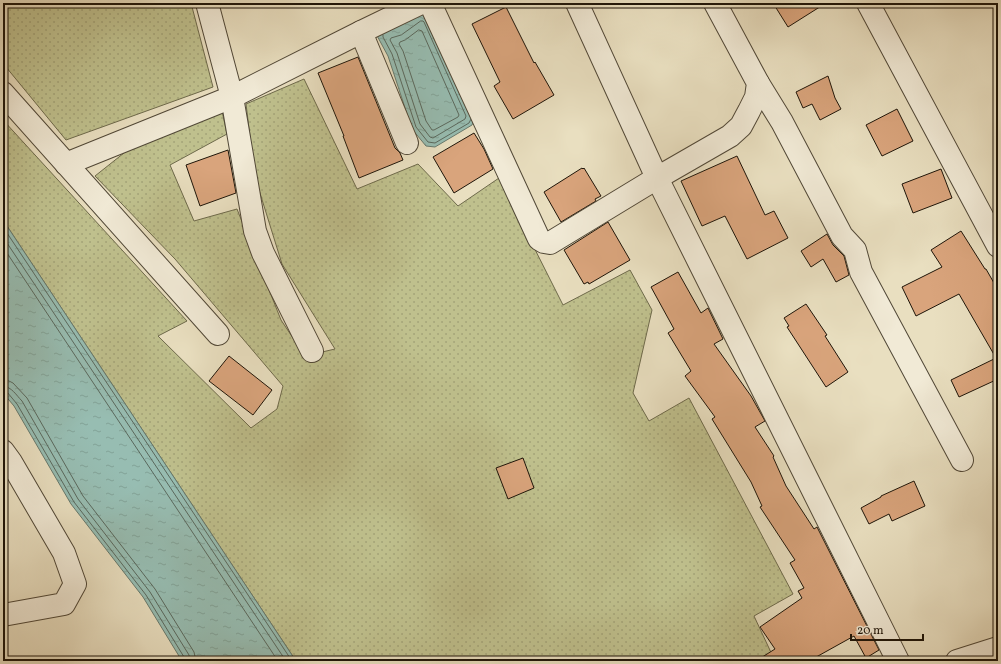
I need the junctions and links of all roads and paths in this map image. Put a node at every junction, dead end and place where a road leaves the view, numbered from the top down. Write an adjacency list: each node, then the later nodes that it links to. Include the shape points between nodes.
1 (207, 3): 10 (street)
2 (421, 3): 7 (street)
3 (430, 3): 13 (street, via 539,239 550,243)
4 (577, 3): 13 (street)
5 (715, 3): 8 (street)
6 (868, 3): 14 (street)
7 (361, 32): 10 (street); 11 (street)
8 (758, 83): 13 (street, via 756,96 741,126 730,136); 18 (street, via 782,122 842,236 856,250 861,272)
9 (3, 93): 12 (street)
10 (232, 97): 12 (street); 16 (street, via 255,231 263,253)
11 (407, 143)
12 (66, 164): 15 (street)
13 (657, 178): 21 (street)
14 (998, 246)
15 (218, 334)
16 (312, 351)
17 (3, 451): 19 (street, via 64,553 75,584 64,604)
18 (962, 460)
19 (3, 615)
20 (998, 648): 22 (street)
21 (898, 661)
22 (957, 661)

